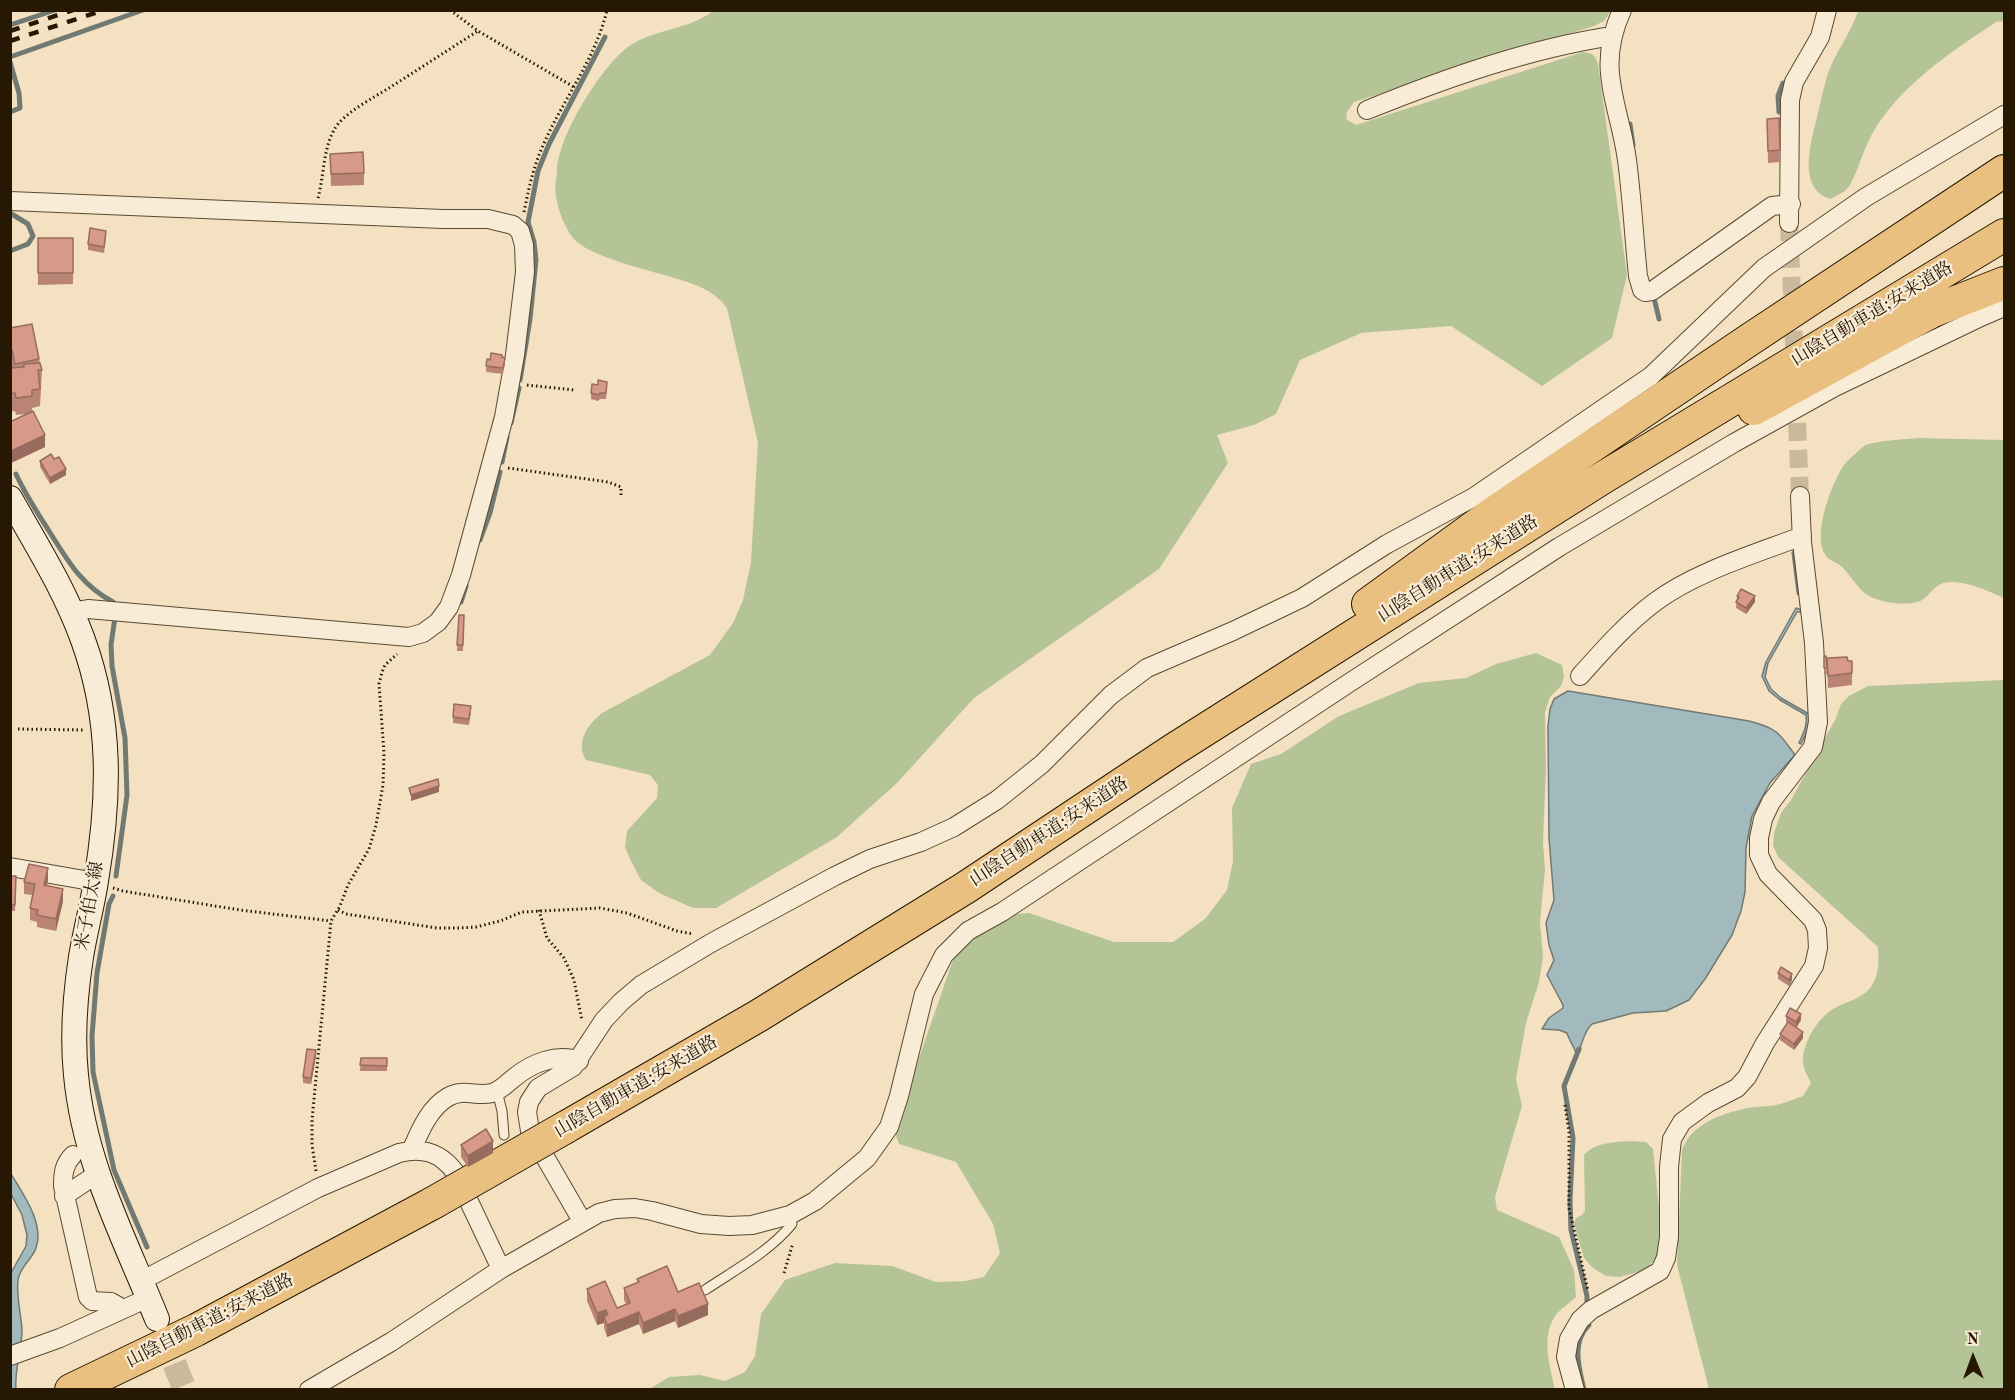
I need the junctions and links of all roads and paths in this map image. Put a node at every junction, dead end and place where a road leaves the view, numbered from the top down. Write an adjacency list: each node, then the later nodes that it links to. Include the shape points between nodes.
1 (450, 10): 5 (path)
2 (607, 10): 7 (path)
3 (1622, 10): 6 (street)
4 (1827, 10): 12 (street, via 1820,37 1794,82 1790,100)
5 (478, 31): 7 (path); 13 (path, via 340,121 328,146)
6 (1612, 36): 8 (street, via 1499,63); 12 (street, via 1610,84 1627,159 1642,290 1652,291 1772,206)
7 (574, 87): 15 (path, via 534,167)
8 (1367, 110)
9 (2004, 115): 38 (street, via 1866,197 1764,268 1651,376 1474,497 1387,544 1302,598 1147,668 1111,695 1042,764 997,800 954,827 862,863)
10 (2004, 171): 32 (highway, via 1496,512)
11 (10, 201): 13 (street)
12 (1791, 204): 14 (street)
13 (313, 214): 15 (street, via 488,219 513,225)
14 (1790, 223)
15 (520, 231): 19 (street, via 526,262)
16 (2004, 235): 28 (highway, 山陰自動車道;安来道路, via 1624,465)
17 (2004, 283): 28 (highway, via 1933,311 1762,404 1384,625)
18 (2004, 307): 49 (street, via 1815,398 1570,541 968,931 944,955 924,994 889,1127 867,1158)
19 (510, 382): 20 (path); 21 (street)
20 (574, 390)
21 (491, 465): 23 (path, via 608,482 621,487); 27 (street, via 449,607 423,633)
22 (1800, 496): 25 (street)
23 (621, 497)
24 (10, 498): 26 (main road, 米子伯太線)
25 (1802, 536): 29 (street, via 1691,580 1656,601 1616,636); 56 (street, via 1818,722 1814,747 1770,802 1759,838 1759,855 1768,874 1813,920 1818,948 1814,966 1747,1077 1737,1088 1682,1122 1672,1139 1669,1237 1660,1272)
26 (71, 612): 27 (street, via 88,609); 31 (main road, 米子伯太線, via 90,663)
27 (409, 636): 35 (path, via 382,672 379,684 383,784 376,825 369,849)
28 (1321, 656): 32 (highway, 山陰自動車道;安来道路)
29 (1580, 676)
30 (18, 729): 31 (path)
31 (104, 730): 34 (main road, 米子伯太線, via 107,790)
32 (1173, 750): 58 (highway, 山陰自動車道;安来道路, bridge, via 965,888 768,1010 433,1203 196,1330)
33 (10, 867): 34 (street)
34 (96, 882): 37 (path, via 123,891); 46 (main road, 米子伯太線, via 81,958 74,1041 79,1100)
35 (338, 910): 36 (path, via 437,928 476,927); 37 (path)
36 (539, 910): 38 (path, via 600,908 627,913 705,937); 39 (path, via 547,938 564,958 574,980)
37 (331, 921): 47 (path, via 312,1120)
38 (711, 943): 39 (street, via 634,990 604,1020)
39 (589, 1043): 40 (street)
40 (579, 1061): 41 (street, via 570,1057 546,1060); 50 (street, via 538,1088 527,1112 530,1131)
41 (497, 1091): 43 (lane); 44 (street, via 466,1091 448,1097 430,1114)
42 (1565, 1105): 56 (path, via 1569,1208)
43 (504, 1135)
44 (412, 1149): 47 (street); 51 (street, via 427,1151 455,1172)
45 (73, 1155): 48 (street, via 63,1170)
46 (97, 1174): 48 (street); 54 (main road, 米子伯太線)
47 (318, 1188): 54 (street)
48 (64, 1196): 55 (street, via 89,1300 115,1304)
49 (791, 1220): 50 (street, via 752,1225 700,1224 635,1208 615,1209); 52 (path, via 793,1242); 53 (lane, via 759,1254)
50 (582, 1221): 51 (street)
51 (501, 1269): 59 (street, via 391,1342)
52 (784, 1273)
53 (705, 1290)
54 (149, 1300): 55 (street)
55 (122, 1310): 57 (street)
56 (1591, 1310): 60 (street, via 1569,1339 1566,1357)
57 (18, 1353)
58 (72, 1389)
59 (309, 1389)
60 (1575, 1389)

